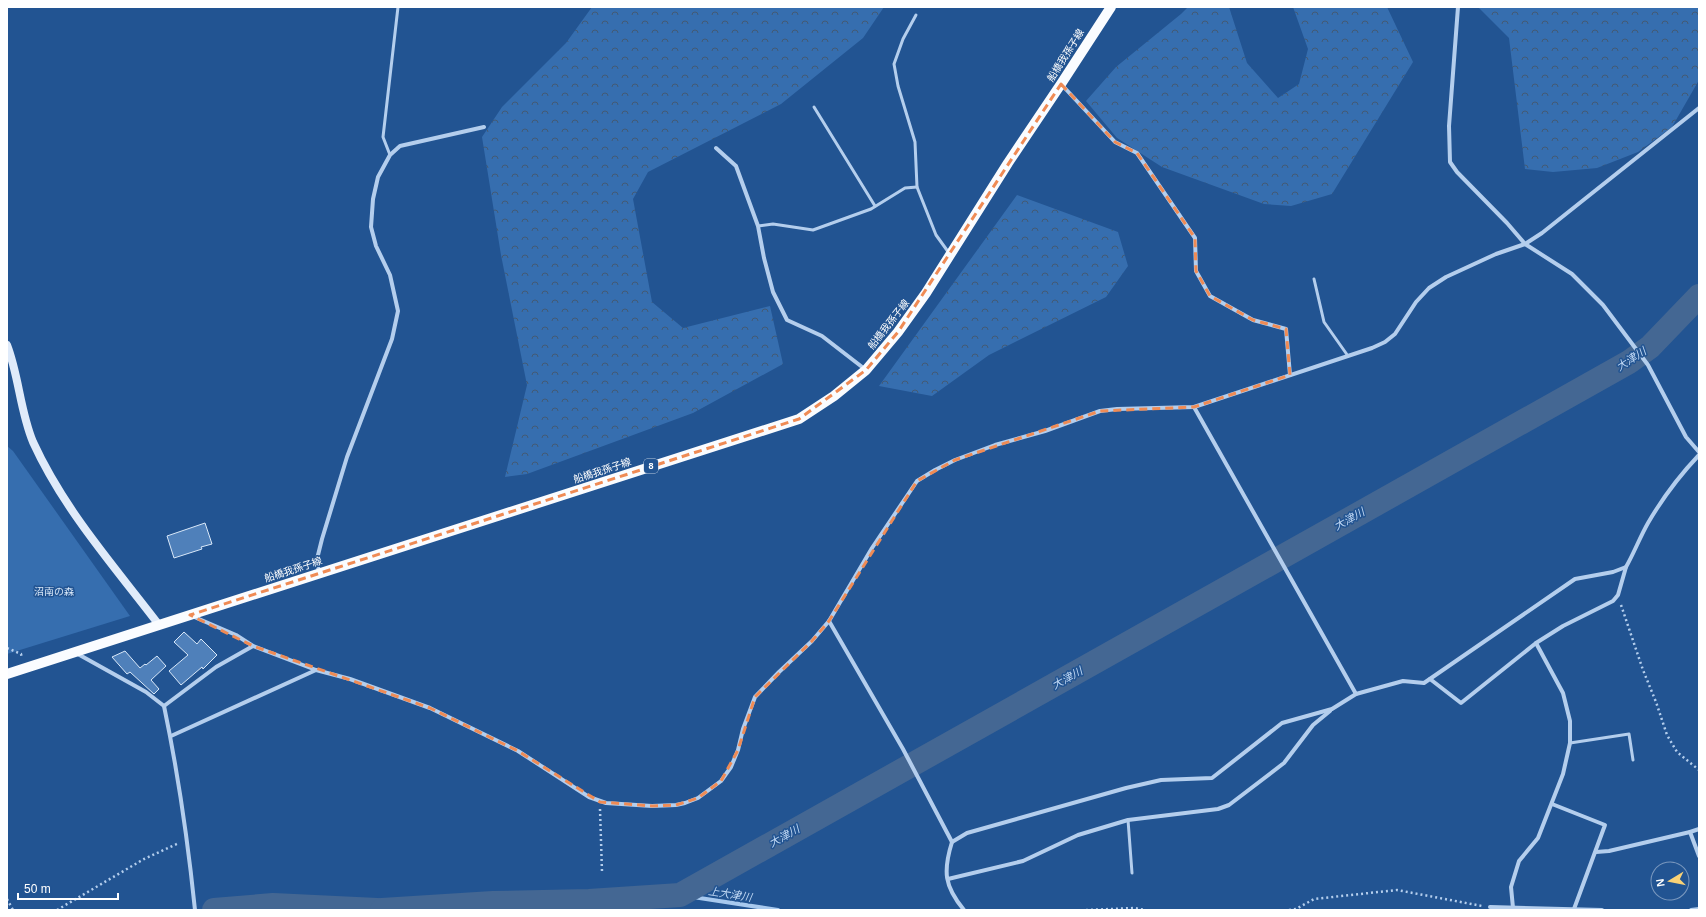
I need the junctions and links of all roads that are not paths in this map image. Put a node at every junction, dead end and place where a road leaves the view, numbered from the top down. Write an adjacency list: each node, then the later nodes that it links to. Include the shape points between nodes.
1 (398, 7): 10 (lane, via 383,137)
2 (1111, 7): 5 (main road, 船橋我孫子線 / 8)
3 (1458, 7): 14 (street, via 1449,126 1450,162)
4 (916, 15): 11 (lane, via 903,38 894,64 915,142)
5 (1061, 84): 15 (main road, 船橋我孫子線 / 8); 20 (street, via 1115,142 1137,153 1195,238 1196,271 1210,296 1253,320 1286,329)
6 (814, 107): 12 (lane)
7 (1699, 108): 14 (street)
8 (484, 127): 10 (street, via 400,146)
9 (716, 148): 13 (street, via 736,166)
10 (390, 155): 24 (street, via 378,177 371,227 376,246 390,276 398,311 392,339 347,457 322,539 316,563)
11 (917, 187): 12 (lane, via 904,188); 15 (lane, via 936,235)
12 (875, 206): 13 (lane, via 813,230 773,224)
13 (758, 226): 19 (street, via 773,292 787,320 822,336)
14 (1525, 244): 18 (street, via 1446,277 1429,288 1416,302 1395,334 1385,342); 22 (street, via 1572,274 1603,305 1648,365 1686,437)
15 (950, 254): 19 (main road, 船橋我孫子線 / 8, via 898,332)
16 (1314, 279): 18 (lane, via 1324,322)
17 (7, 345): 27 (street, via 33,441 62,496)
18 (1348, 356): 20 (street)
19 (866, 370): 24 (main road, 船橋我孫子線 / 8, via 834,396 799,419)
20 (1290, 375): 21 (street)
21 (1194, 406): 26 (street, via 1100,411 1045,431 995,445 935,470 917,481 872,548); 34 (street)
22 (1699, 454): 23 (street, via 1648,523)
23 (1626, 567): 28 (street, via 1618,595 1613,601); 33 (street, via 1575,579)
24 (320, 572): 25 (main road, 船橋我孫子線 / 8)
25 (190, 616): 27 (main road, 船橋我孫子線 / 8); 29 (street, via 236,635)
26 (828, 621): 31 (street, via 812,641 755,697 738,750 731,767 721,781 698,798 676,805 600,802 518,751 430,708 357,681); 44 (street, via 903,749)
27 (159, 625): 30 (main road, 船橋我孫子線 / 8)
28 (1536, 643): 33 (street, via 1461,703); 38 (street, via 1563,693 1570,720)
29 (253, 646): 31 (street); 35 (street, via 216,667)
30 (75, 653): 32 (main road, 船橋我孫子線 / 8); 35 (street, via 146,692)
31 (316, 670): 37 (street)
32 (7, 674)
33 (1430, 679): 34 (street, via 1424,683 1403,681)
34 (1356, 694): 36 (street)
35 (164, 706): 37 (street)
36 (1332, 709): 41 (street, via 1313,724 1284,763 1229,805 1218,809); 44 (street, via 1282,723 1212,778 1161,780 1126,788 967,833)
37 (170, 736): 53 (street, via 187,840)
38 (1570, 743): 39 (lane, via 1629,734); 40 (street, via 1563,774)
39 (1633, 760)
40 (1552, 804): 45 (street, via 1605,824); 50 (street, via 1538,838 1520,861 1511,887)
41 (1128, 820): 47 (lane); 48 (street, via 1078,835 1023,861)
42 (1699, 829): 43 (street)
43 (1690, 832): 45 (street); 46 (street)
44 (952, 842): 48 (street, via 947,858)
45 (1596, 852): 51 (street)
46 (1699, 856)
47 (1132, 873)
48 (948, 879): 54 (street, via 949,890)
49 (1490, 907): 50 (street)
50 (1513, 908): 51 (street)
51 (1574, 909): 55 (street)
52 (1699, 909): 56 (street)
53 (195, 910)
54 (964, 910)
55 (1602, 910)
56 (1691, 910)

